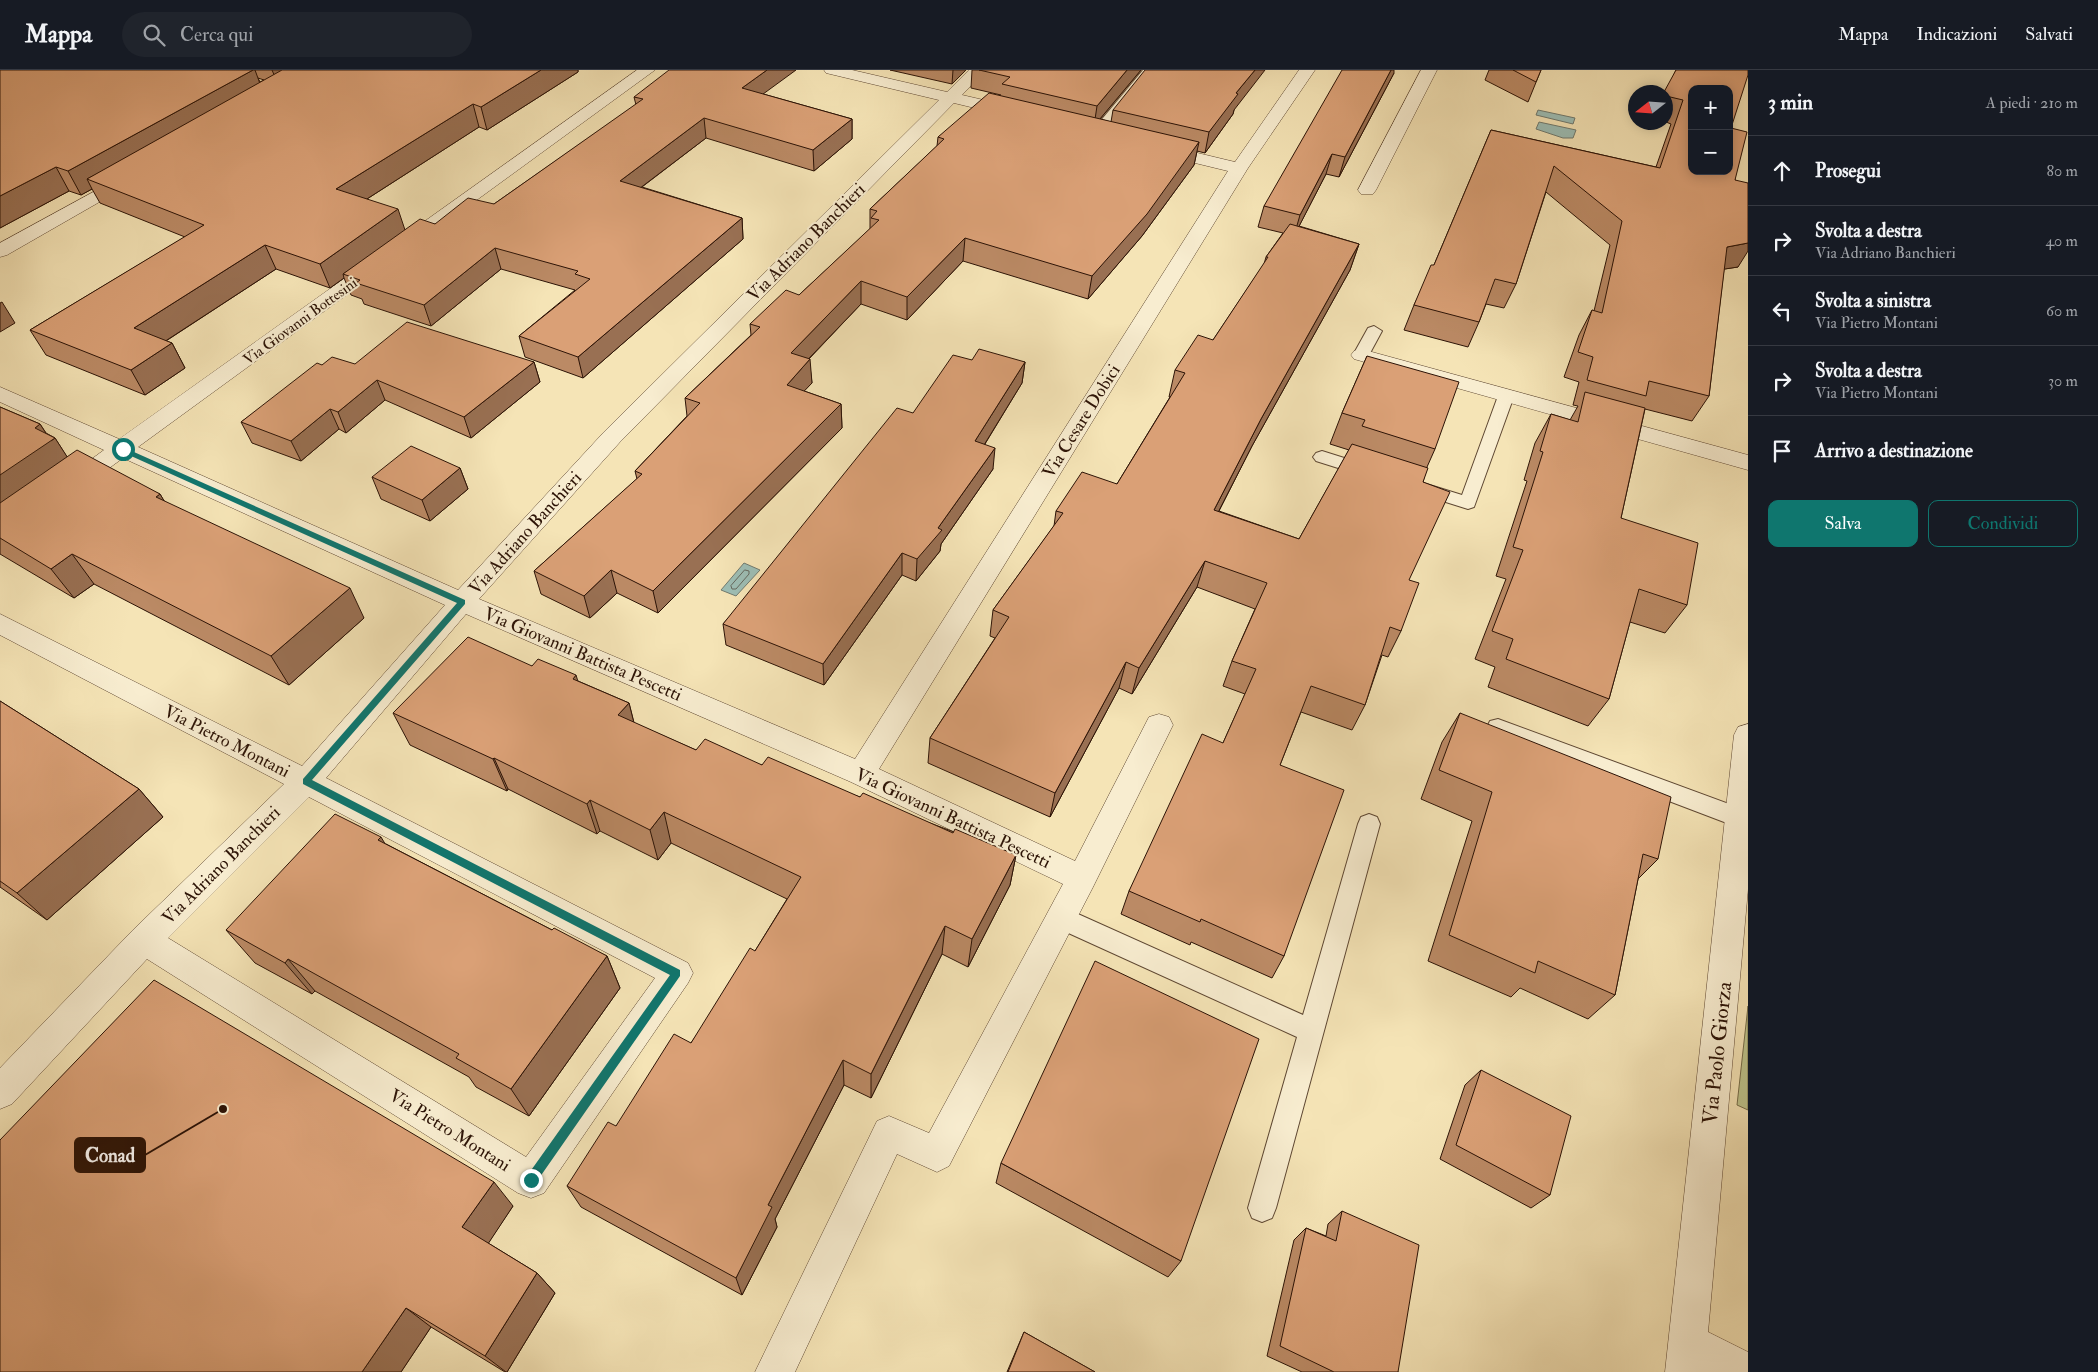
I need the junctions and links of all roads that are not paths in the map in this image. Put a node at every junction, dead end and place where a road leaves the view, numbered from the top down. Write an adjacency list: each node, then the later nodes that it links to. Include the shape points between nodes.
1 (647, 70): 21 (street, Via Giovanni Bottesini)
2 (832, 70): 7 (street)
3 (978, 70): 7 (street, Via Adriano Banchieri)
4 (1149, 70): 10 (lane)
5 (1306, 70): 14 (street, Via Cesare Dobici)
6 (1429, 70): 15 (street)
7 (950, 97): 8 (street); 27 (street, Via Adriano Banchieri, via 612,437)
8 (1024, 115)
9 (1079, 129): 10 (street)
10 (1098, 133): 11 (street)
11 (1116, 138)
12 (1145, 145): 14 (street)
13 (145, 168): 16 (street)
14 (1239, 168): 32 (street, Via Cesare Dobici)
15 (1367, 190)
16 (0, 251)
17 (1374, 331): 18 (lane)
18 (1361, 355): 20 (street)
19 (0, 394): 21 (street, Via Giovanni Battista Pescetti)
20 (1506, 396): 23 (street); 25 (lane, via 1468,503)
21 (123, 449): 26 (street, Via Giovanni Bottesini); 27 (street, Via Giovanni Battista Pescetti)
22 (1322, 457): 24 (lane)
23 (1748, 463)
24 (1386, 477)
25 (1404, 483)
26 (57, 494)
27 (462, 602): 32 (street, Via Giovanni Battista Pescetti); 33 (street, Via Adriano Banchieri)
28 (0, 624): 33 (street, Via Pietro Montani)
29 (1159, 725): 36 (street)
30 (1498, 727): 34 (lane)
31 (1748, 735): 34 (street, Via Paolo Giorza)
32 (861, 774): 36 (street, Via Giovanni Battista Pescetti)
33 (306, 781): 38 (street, Via Adriano Banchieri); 38 (street, Via Pietro Montani, via 677,973 531,1180)
34 (1740, 818): 42 (street, Via Paolo Giorza)
35 (1370, 824): 39 (lane)
36 (1082, 878): 37 (street)
37 (1061, 918): 39 (lane); 43 (street, via 937,1154 889,1133)
38 (144, 940): 40 (street, Via Adriano Banchieri)
39 (1312, 1031): 41 (lane)
40 (0, 1092)
41 (1262, 1208)
42 (1687, 1357): 44 (street)
43 (775, 1372)
44 (1747, 1372)

